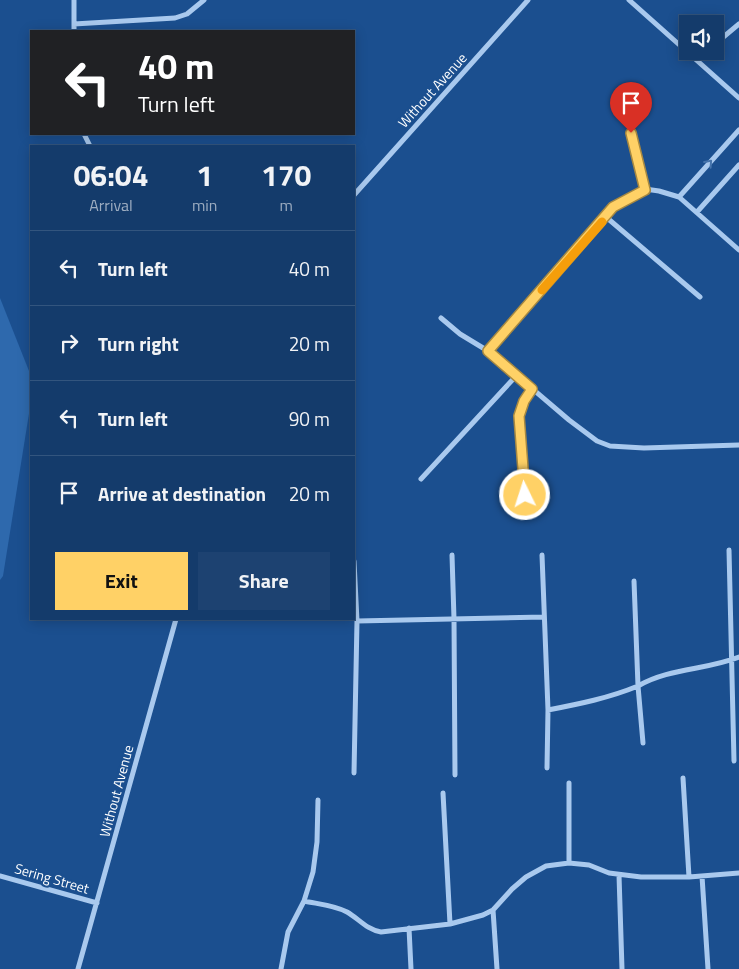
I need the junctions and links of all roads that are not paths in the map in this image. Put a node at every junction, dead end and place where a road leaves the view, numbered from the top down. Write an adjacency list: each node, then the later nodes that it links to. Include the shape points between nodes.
1 (74, 0): 5 (street)
2 (204, 0): 5 (street, via 187,14 175,18)
3 (528, 0): 14 (street, Without Avenue)
4 (629, 0): 9 (street)
5 (74, 24): 7 (street)
6 (739, 24): 8 (street)
7 (74, 30)
8 (724, 36)
9 (739, 98)
10 (739, 130): 15 (street, one-way to 10)
11 (631, 133): 13 (street)
12 (739, 165): 16 (street)
13 (645, 190): 15 (street); 17 (street, via 613,207)
14 (355, 193)
15 (679, 197): 16 (street)
16 (697, 212): 18 (street)
17 (606, 217): 19 (street); 21 (street)
18 (739, 250)
19 (700, 297)
20 (441, 318): 21 (street)
21 (488, 351): 22 (street)
22 (516, 376): 23 (street); 25 (street)
23 (532, 389): 24 (street, via 597,441 610,446); 26 (street, via 519,416)
24 (739, 445)
25 (421, 479)
26 (525, 495)
27 (729, 550): 37 (street)
28 (452, 555): 33 (street)
29 (542, 555): 32 (street)
30 (355, 580): 35 (street)
31 (634, 581): 38 (street)
32 (544, 617): 33 (street); 39 (street)
33 (454, 619): 35 (street); 44 (street)
34 (176, 620): 56 (street, Without Avenue)
35 (357, 621): 43 (street)
36 (739, 657): 37 (street)
37 (730, 661): 38 (street, via 671,673); 41 (street)
38 (638, 686): 39 (street, via 590,702); 40 (street)
39 (548, 710): 42 (street)
40 (643, 743)
41 (734, 760)
42 (547, 768)
43 (354, 773)
44 (454, 775)
45 (683, 778): 54 (street)
46 (569, 783): 49 (street)
47 (443, 793): 58 (street)
48 (318, 800): 55 (street, via 313,872)
49 (569, 863): 51 (street, via 589,865); 57 (street, via 546,866 526,877)
50 (739, 873): 53 (street)
51 (619, 875): 54 (street); 64 (street)
52 (0, 876): 56 (street, Sering Street)
53 (702, 876): 54 (street); 65 (street)
54 (689, 878)
55 (304, 901): 59 (street, via 346,911 374,931); 61 (street, via 288,932)
56 (97, 903): 60 (street, Without Avenue)
57 (493, 910): 58 (street); 63 (street)
58 (450, 924): 59 (street)
59 (410, 928): 62 (street)
60 (78, 969)
61 (281, 969)
62 (411, 969)
63 (496, 969)
64 (622, 969)
65 (708, 969)

